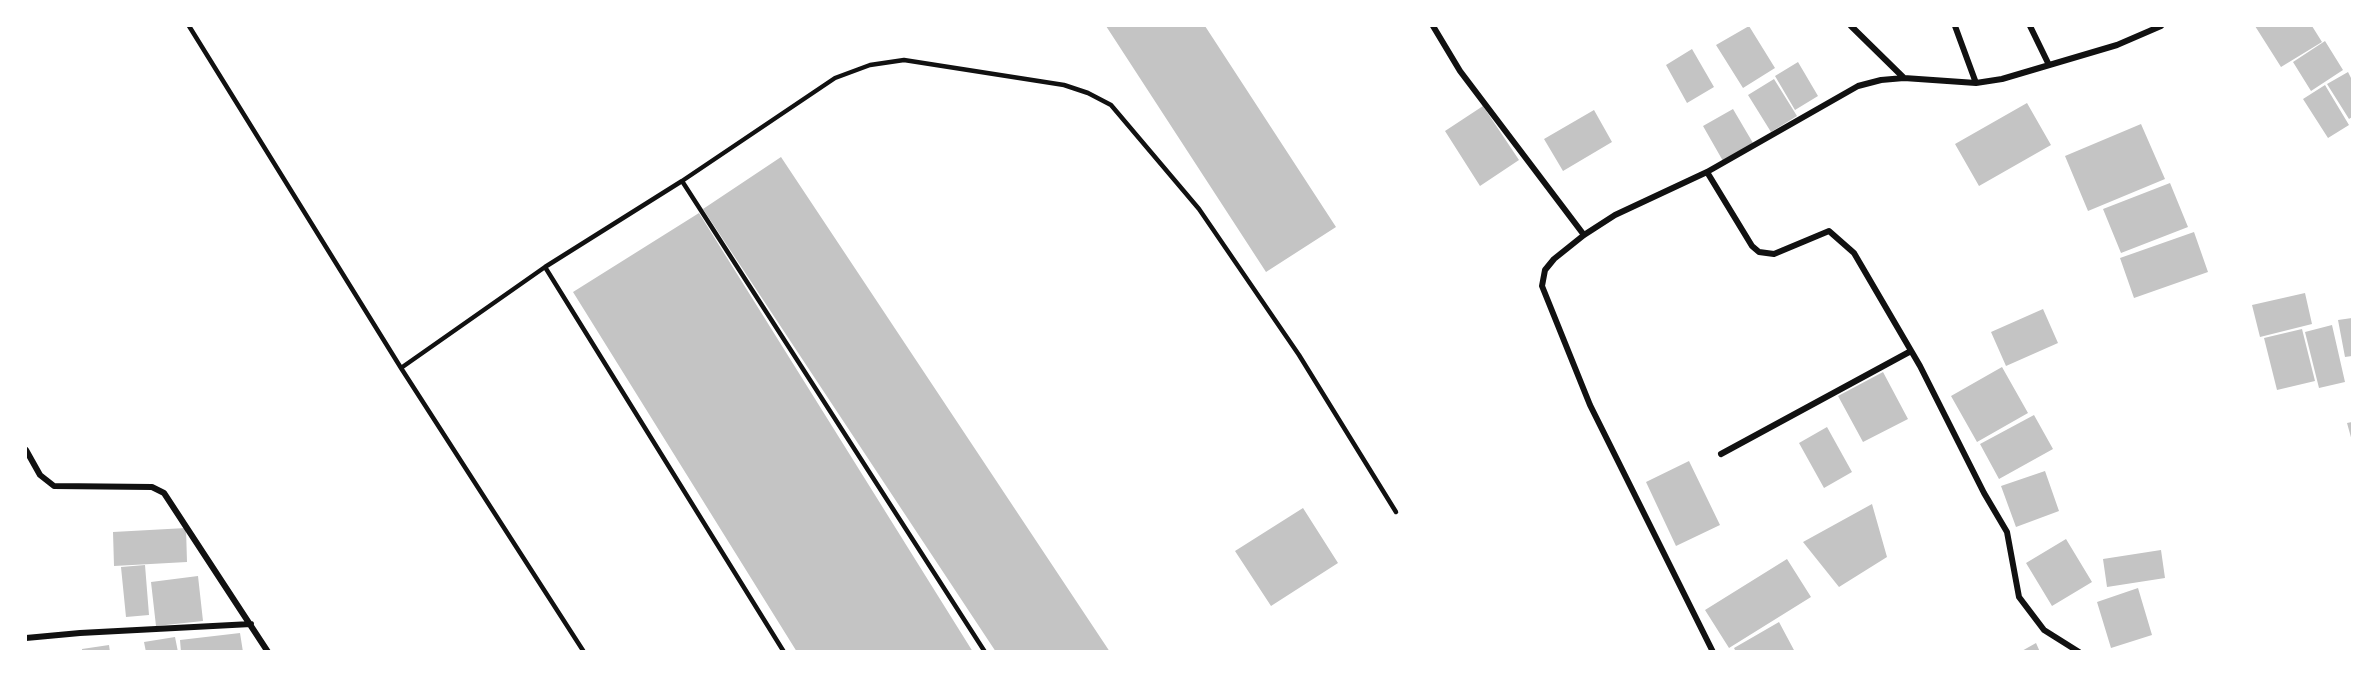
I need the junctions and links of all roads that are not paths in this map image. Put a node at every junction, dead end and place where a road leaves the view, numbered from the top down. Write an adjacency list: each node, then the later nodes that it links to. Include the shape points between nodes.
1 (189, 26): 15 (lane)
2 (1433, 26): 12 (street, via 1460,71)
3 (1851, 26): 8 (street)
4 (1955, 26): 9 (street)
5 (2030, 26): 7 (street)
6 (2161, 26): 7 (street, via 2117,45)
7 (2049, 65): 9 (street)
8 (1904, 78): 9 (street); 10 (street, via 1858,86)
9 (1976, 83)
10 (1707, 172): 12 (street, via 1616,215); 14 (street, via 1759,252 1774,254 1829,231 1846,245)
11 (682, 181): 13 (lane); 18 (lane, via 835,78 870,65 904,60 1064,85 1100,98 1111,105 1199,209 1299,355); 24 (lane)
12 (1584, 235): 25 (street, via 1545,270 1542,286 1590,405)
13 (545, 267): 15 (lane); 23 (lane)
14 (1911, 351): 17 (street); 26 (street, via 2007,532 2019,597 2044,630)
15 (401, 368): 22 (lane)
16 (26, 450): 19 (street, via 40,475 54,486 152,487 164,493)
17 (1721, 454)
18 (1396, 512)
19 (251, 624): 20 (street); 21 (street)
20 (26, 638)
21 (268, 651)
22 (584, 651)
23 (784, 651)
24 (985, 651)
25 (1713, 651)
26 (2079, 651)

